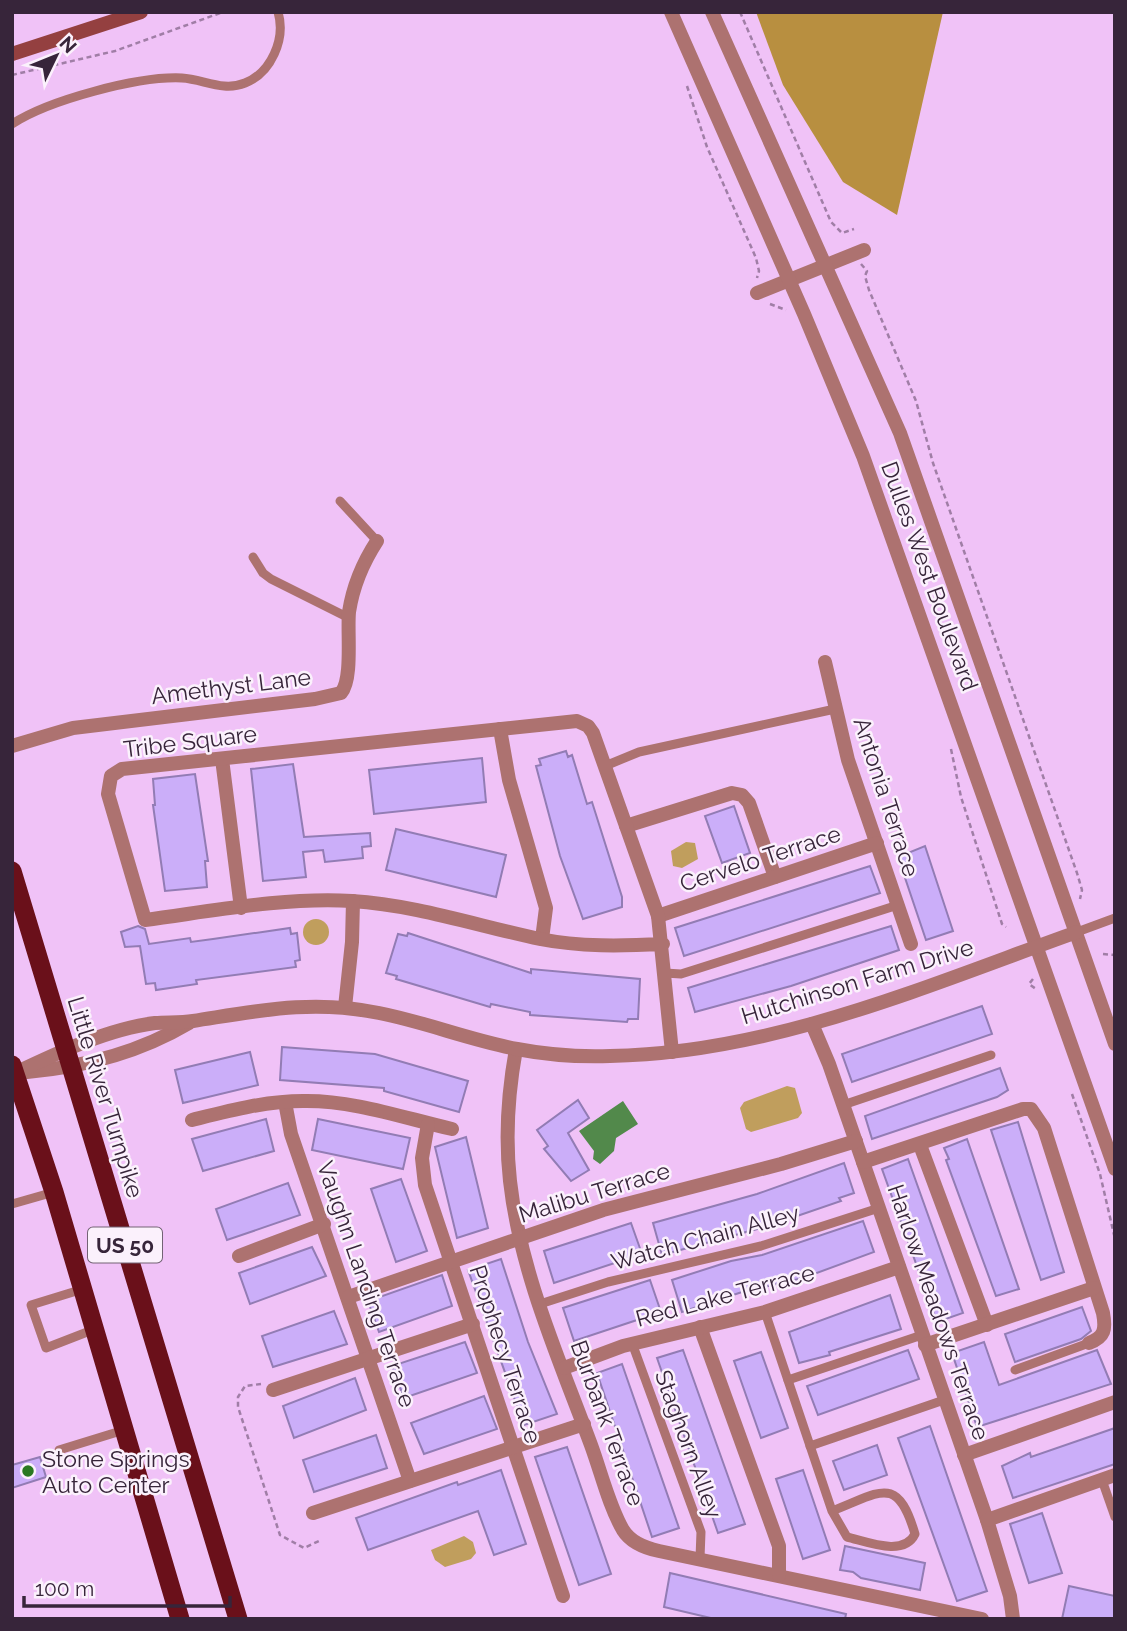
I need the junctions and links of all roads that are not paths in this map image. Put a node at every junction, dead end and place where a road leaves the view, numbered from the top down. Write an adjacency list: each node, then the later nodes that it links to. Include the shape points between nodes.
1 (141, 12): 5 (main road)
2 (278, 12): 6 (lane, via 281,36 272,58 244,84 228,87 167,78 73,97)
3 (671, 12): 9 (street, Dulles West Boulevard)
4 (712, 12): 8 (street, Dulles West Boulevard)
5 (12, 54)
6 (12, 124)
7 (863, 257): 8 (street)
8 (827, 265): 9 (street); 30 (street, Dulles West Boulevard, via 900,433)
9 (789, 280): 10 (street); 34 (street, Dulles West Boulevard, via 886,519)
10 (761, 293)
11 (340, 501): 12 (lane)
12 (377, 541): 14 (street, Amethyst Lane, via 358,574)
13 (253, 557): 14 (lane, via 271,579)
14 (349, 618): 18 (street, Amethyst Lane, via 345,688 335,696 84,726)
15 (825, 662): 16 (street, Antonia Terrace)
16 (835, 709): 20 (lane, via 639,752); 22 (street, Antonia Terrace)
17 (500, 730): 19 (street, Tribe Square); 20 (street, Tribe Square, via 577,721 593,733); 31 (street, via 509,780 546,908)
18 (12, 746)
19 (222, 759): 27 (street); 27 (street, Tribe Square, via 122,769 111,776 108,794 145,919)
20 (605, 766): 21 (street, Tribe Square)
21 (626, 826): 24 (street, via 732,793 741,795 749,803); 28 (street, Tribe Square)
22 (877, 843): 24 (street, Cervelo Terrace); 26 (street, Antonia Terrace)
23 (12, 871): 42 (highway, Little River Turnpike / US 50)
24 (775, 877): 28 (street, Cervelo Terrace)
25 (353, 901): 27 (street, Tribe Square); 31 (street, Tribe Square, via 409,908); 36 (street)
26 (898, 905): 33 (street, Antonia Terrace); 35 (lane, via 681,974)
27 (241, 908)
28 (658, 916): 32 (street, Tribe Square)
29 (1115, 918): 30 (lane)
30 (1077, 932): 34 (street, Hutchinson Farm Drive); 38 (street, Dulles West Boulevard)
31 (542, 939): 32 (street, Tribe Square, via 584,945)
32 (663, 944): 35 (street, Tribe Square)
33 (911, 944)
34 (1037, 946): 37 (street, Hutchinson Farm Drive); 52 (street, Dulles West Boulevard)
35 (665, 973): 40 (street, Tribe Square)
36 (345, 1007): 39 (street, Hutchinson Farm Drive); 42 (street, Hutchinson Farm Drive, via 282,1006 191,1022 160,1040)
37 (812, 1024): 40 (street, Hutchinson Farm Drive); 45 (street, Harlow Meadows Terrace)
38 (1115, 1044)
39 (516, 1049): 40 (street, Hutchinson Farm Drive, via 574,1056); 57 (street, Burbank Terrace, via 507,1136)
40 (672, 1052)
41 (991, 1055): 45 (lane)
42 (69, 1058): 43 (street, Hutchinson Farm Drive); 96 (highway, Little River Turnpike / US 50)
43 (13, 1070): 53 (highway, US 50)
44 (285, 1102): 46 (street); 47 (street, via 351,1105); 56 (street, Vaughn Landing Terrace, via 291,1134)
45 (843, 1105): 49 (street, Harlow Meadows Terrace)
46 (192, 1120)
47 (428, 1124): 48 (street); 59 (street, Prophecy Terrace, via 422,1158 425,1185)
48 (452, 1129)
49 (856, 1141): 51 (street, Harlow Meadows Terrace); 57 (street, Malibu Terrace)
50 (920, 1145): 51 (street); 61 (street, via 1023,1108 1031,1110 1044,1128); 67 (street)
51 (863, 1162): 55 (street, Harlow Meadows Terrace)
52 (1115, 1169)
53 (54, 1192): 54 (lane); 62 (highway, US 50)
54 (12, 1204)
55 (879, 1208): 60 (street, Harlow Meadows Terrace); 64 (lane, Watch Chain Alley, via 761,1246 620,1279)
56 (324, 1224): 58 (street); 63 (street, Vaughn Landing Terrace)
57 (520, 1237): 59 (street, Malibu Terrace); 64 (street, Burbank Terrace)
58 (239, 1256)
59 (452, 1262): 63 (street, Malibu Terrace); 66 (street, Prophecy Terrace)
60 (898, 1267): 65 (street, Red Lake Terrace); 70 (street, Harlow Meadows Terrace)
61 (1094, 1288): 67 (street); 72 (street, via 1105,1324 1101,1338)
62 (83, 1289): 69 (highway, US 50); 69 (lane, via 31,1305 46,1348)
63 (348, 1297): 73 (street, Vaughn Landing Terrace)
64 (540, 1304): 74 (street, Burbank Terrace)
65 (765, 1312): 68 (street, Red Lake Terrace); 76 (lane)
66 (472, 1324): 73 (street); 83 (street, Prophecy Terrace)
67 (987, 1325): 70 (street)
68 (700, 1327): 71 (street, Red Lake Terrace); 93 (street, via 779,1546)
69 (95, 1329): 81 (highway, US 50)
70 (924, 1340): 76 (lane); 78 (street, Harlow Meadows Terrace)
71 (632, 1343): 74 (street, Red Lake Terrace); 92 (lane, Staghorn Alley, via 701,1532)
72 (1089, 1343): 75 (lane)
73 (369, 1358): 77 (street); 87 (street, Vaughn Landing Terrace)
74 (564, 1368): 80 (street, Burbank Terrace)
75 (1015, 1370)
76 (788, 1380): 82 (lane)
77 (274, 1390)
78 (944, 1400): 82 (lane); 85 (street, Harlow Meadows Terrace)
79 (1115, 1402): 85 (street)
80 (584, 1424): 83 (street); 92 (street, Burbank Terrace, via 629,1537 646,1548)
81 (124, 1430): 84 (lane); 95 (highway, US 50)
82 (810, 1446): 88 (lane)
83 (512, 1447): 87 (street); 94 (street, Prophecy Terrace)
84 (59, 1450)
85 (964, 1455): 91 (street, Harlow Meadows Terrace)
86 (1108, 1477): 90 (lane); 91 (street)
87 (410, 1480): 89 (street)
88 (832, 1511): 88 (lane, via 847,1537 901,1547 915,1534 905,1502 895,1495 883,1492)
89 (313, 1513)
90 (1115, 1517)
91 (987, 1520): 98 (street, Harlow Meadows Terrace)
92 (699, 1558): 93 (street, Burbank Terrace)
93 (779, 1575): 97 (street, Burbank Terrace)
94 (563, 1596)
95 (180, 1619)
96 (238, 1619)
97 (982, 1619)
98 (1013, 1619)

